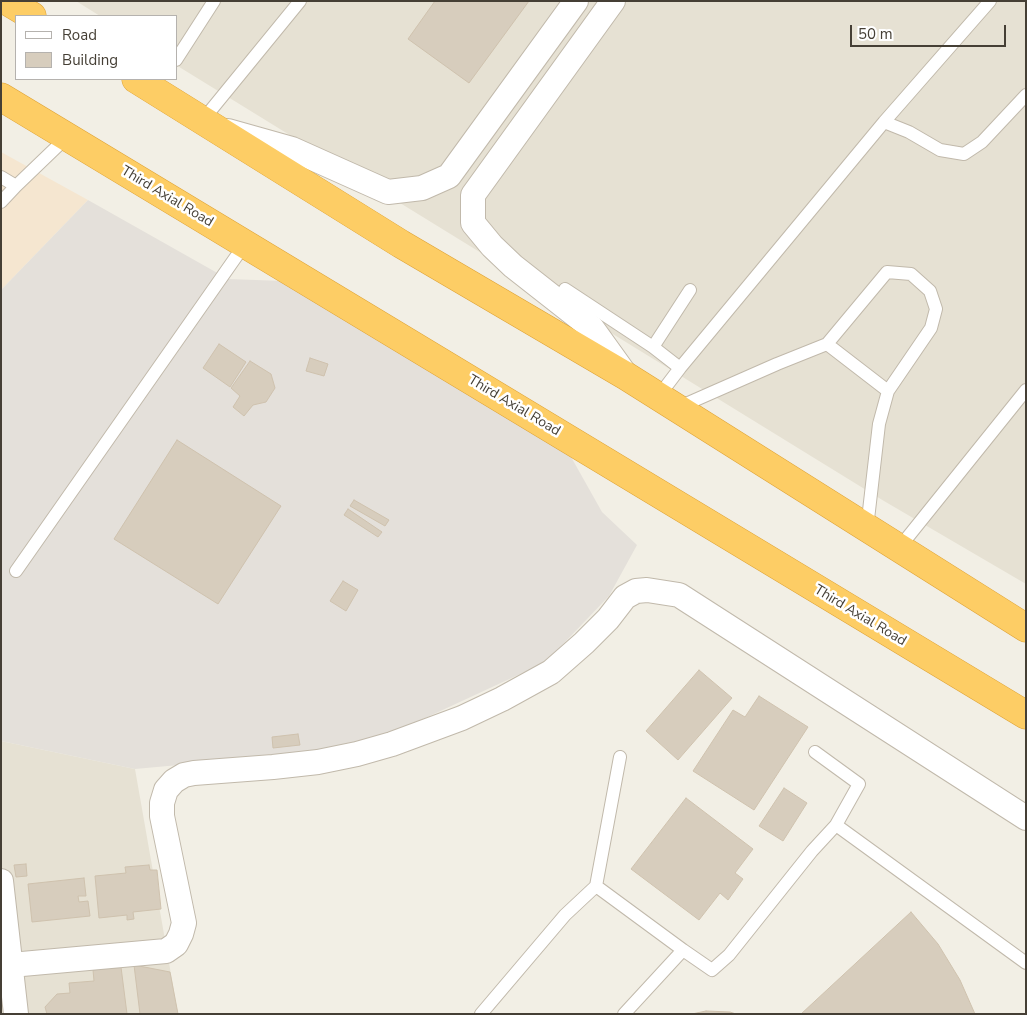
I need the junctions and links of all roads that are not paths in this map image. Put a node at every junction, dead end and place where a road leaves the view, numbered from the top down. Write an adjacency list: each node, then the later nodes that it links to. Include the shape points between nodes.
1 (7, 1): 7 (highway)
2 (214, 1): 8 (lane)
3 (300, 1): 13 (lane)
4 (576, 1): 13 (street, via 449,176 422,188 388,192 292,149)
5 (612, 1): 24 (street, via 472,195 473,223 513,266 592,328)
6 (990, 1): 12 (lane)
7 (30, 15)
8 (178, 57)
9 (153, 83): 13 (highway)
10 (1026, 95): 12 (lane, via 982,142 964,154 940,150)
11 (1, 97): 14 (highway, Third Axial Road)
12 (884, 122): 23 (lane)
13 (207, 124): 24 (highway, via 401,244)
14 (67, 137): 16 (lane); 18 (highway, Third Axial Road)
15 (1, 177): 16 (lane)
16 (16, 186): 17 (lane)
17 (1, 202)
18 (245, 244): 30 (lane); 32 (highway, Third Axial Road)
19 (565, 289): 22 (lane)
20 (690, 290): 22 (lane)
21 (827, 344): 26 (lane); 26 (lane, via 887,272 911,274 930,291 936,309 931,328); 27 (lane)
22 (653, 347): 23 (lane)
23 (680, 368): 27 (lane)
24 (626, 376): 27 (highway)
25 (1026, 390): 29 (lane)
26 (888, 391): 28 (lane, via 879,424)
27 (668, 402): 28 (highway)
28 (868, 528): 29 (highway)
29 (899, 548): 31 (highway)
30 (16, 571)
31 (1026, 628)
32 (1026, 716)
33 (816, 752): 36 (lane, via 859,784)
34 (620, 756): 38 (lane)
35 (1026, 818): 42 (street, via 679,595 636,591 625,597 584,643 550,672 462,718 392,744 347,756 273,768 184,775 166,790 162,803 184,923 176,944 166,951)
36 (836, 825): 40 (lane, via 729,955 712,970); 41 (lane)
37 (1, 882): 39 (street)
38 (596, 886): 40 (lane); 44 (lane, via 565,915)
39 (3, 909): 42 (street)
40 (683, 950): 45 (lane)
41 (1026, 963)
42 (11, 965): 43 (street)
43 (16, 1014)
44 (481, 1014)
45 (624, 1014)

